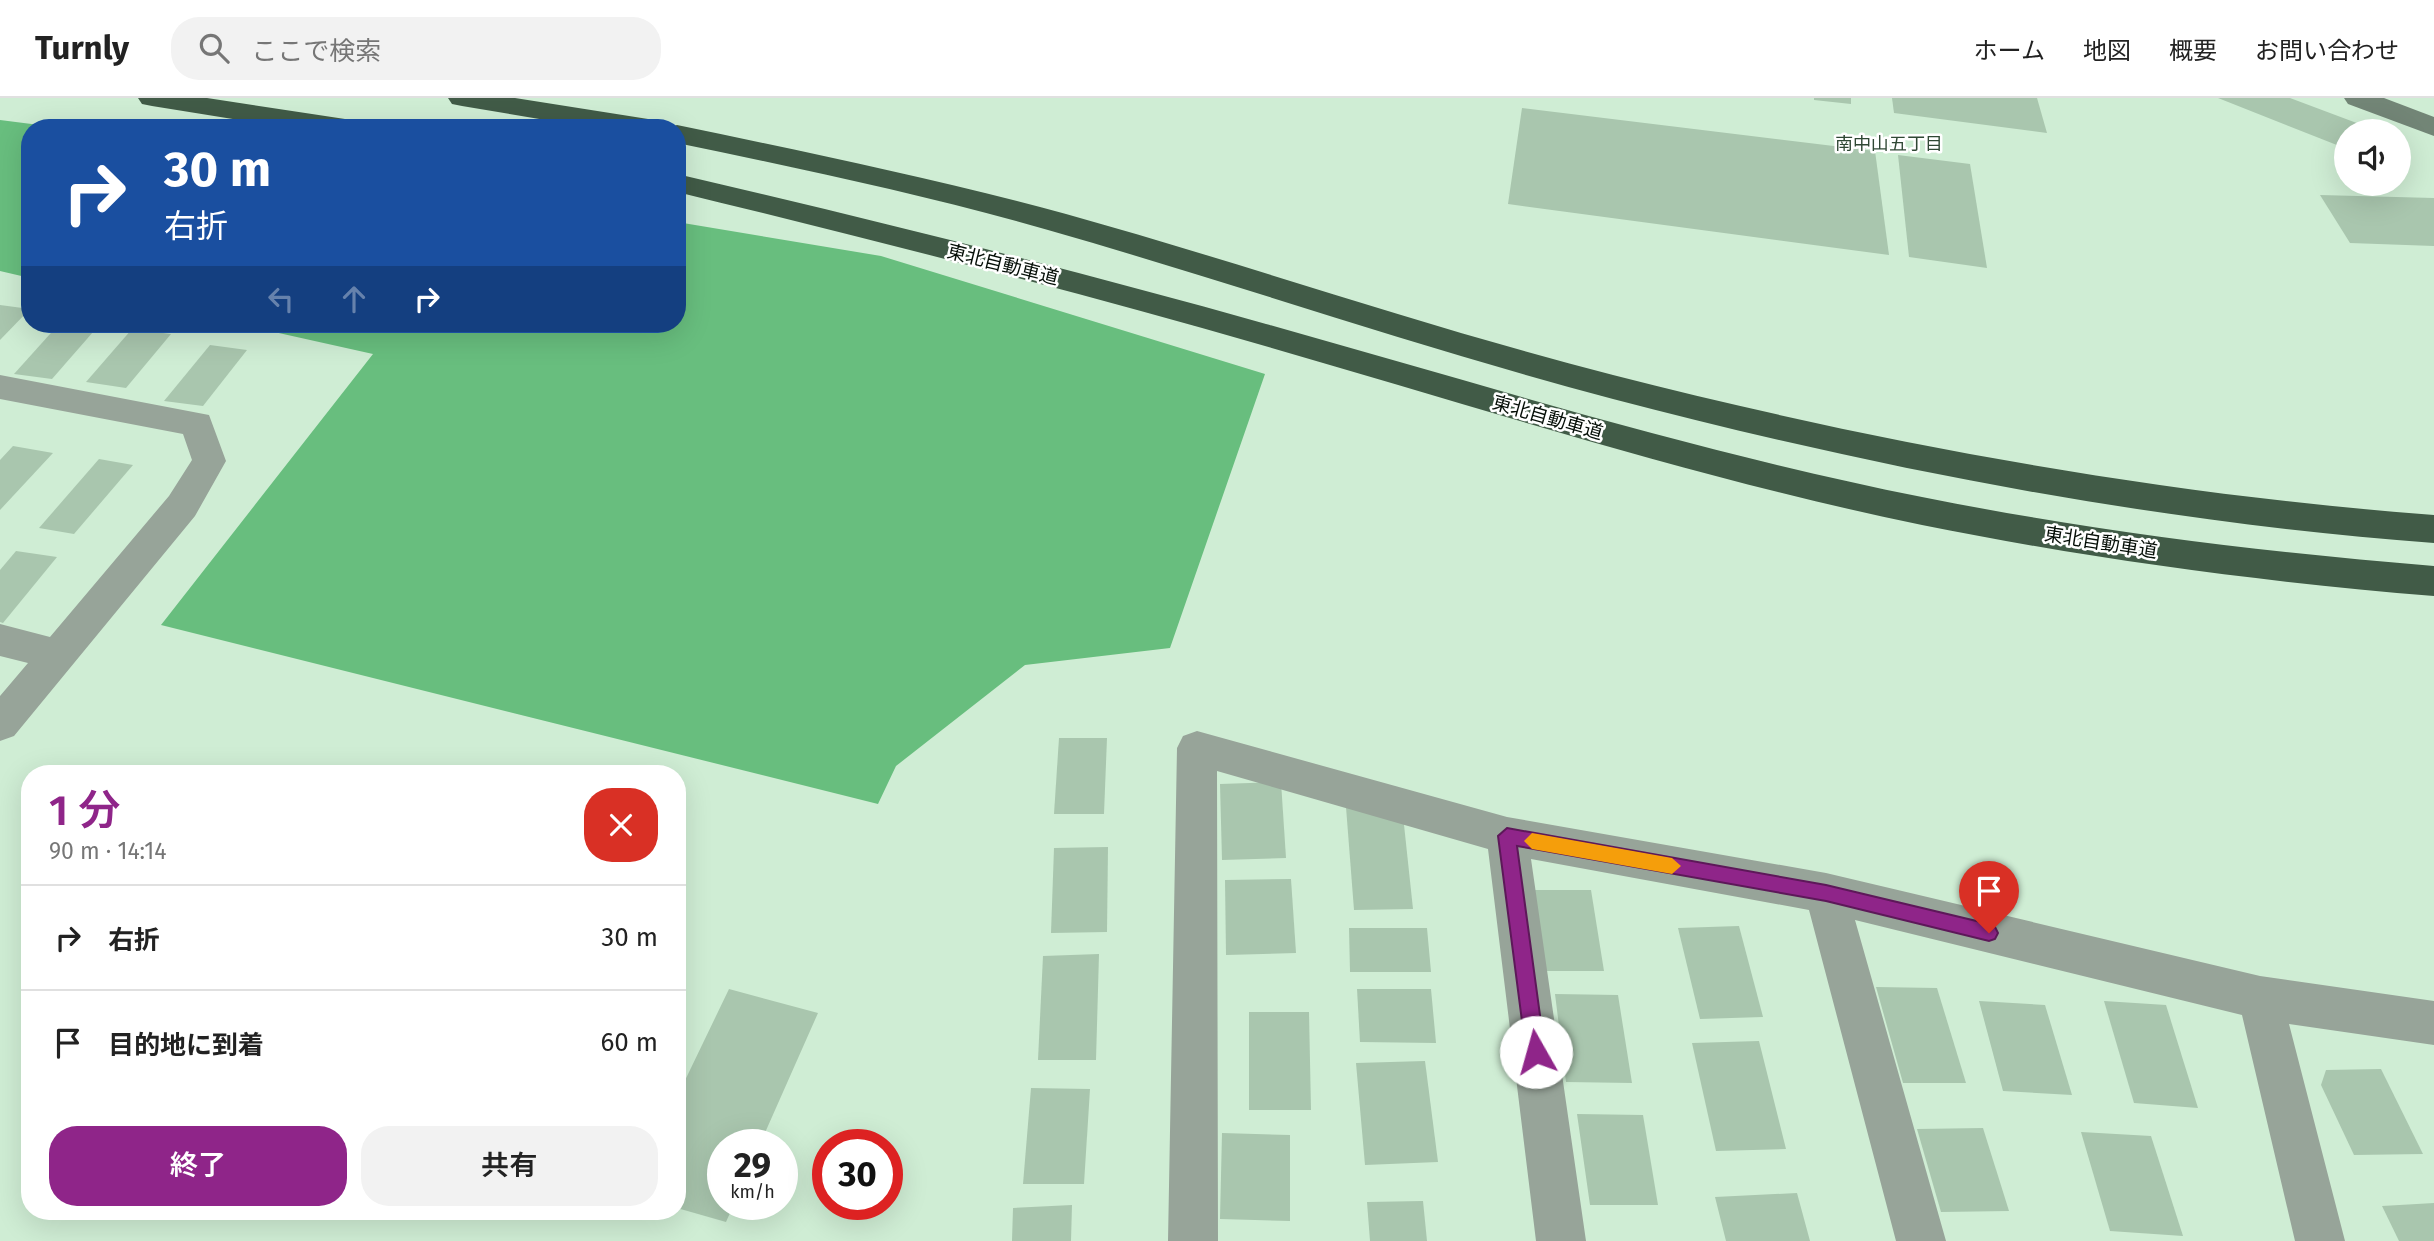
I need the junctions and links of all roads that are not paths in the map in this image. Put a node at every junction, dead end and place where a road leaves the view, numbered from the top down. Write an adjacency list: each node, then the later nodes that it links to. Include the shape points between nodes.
1 (152, 98): 4 (highway)
2 (462, 98): 5 (highway)
3 (2358, 98): 6 (street)
4 (287, 119)
5 (592, 119)
6 (2434, 127)
7 (686, 136): 10 (highway, via 910,184 1053,221 1610,386 1774,426 2095,490 2355,524)
8 (686, 185): 11 (highway, 東北自動車道, via 1053,276 1756,474 2084,540 2236,562)
9 (0, 387): 13 (street, via 197,424 209,461 182,506)
10 (2434, 529)
11 (2434, 581)
12 (0, 640): 13 (street)
13 (60, 655): 14 (street)
14 (0, 724)
15 (1507, 836): 16 (street); 19 (street, via 1197,748); 20 (street)
16 (1826, 893): 17 (street); 21 (street)
17 (2260, 998): 18 (street); 22 (street)
18 (2434, 1023)
19 (1193, 1241)
20 (1561, 1241)
21 (1921, 1241)
22 (2320, 1241)

